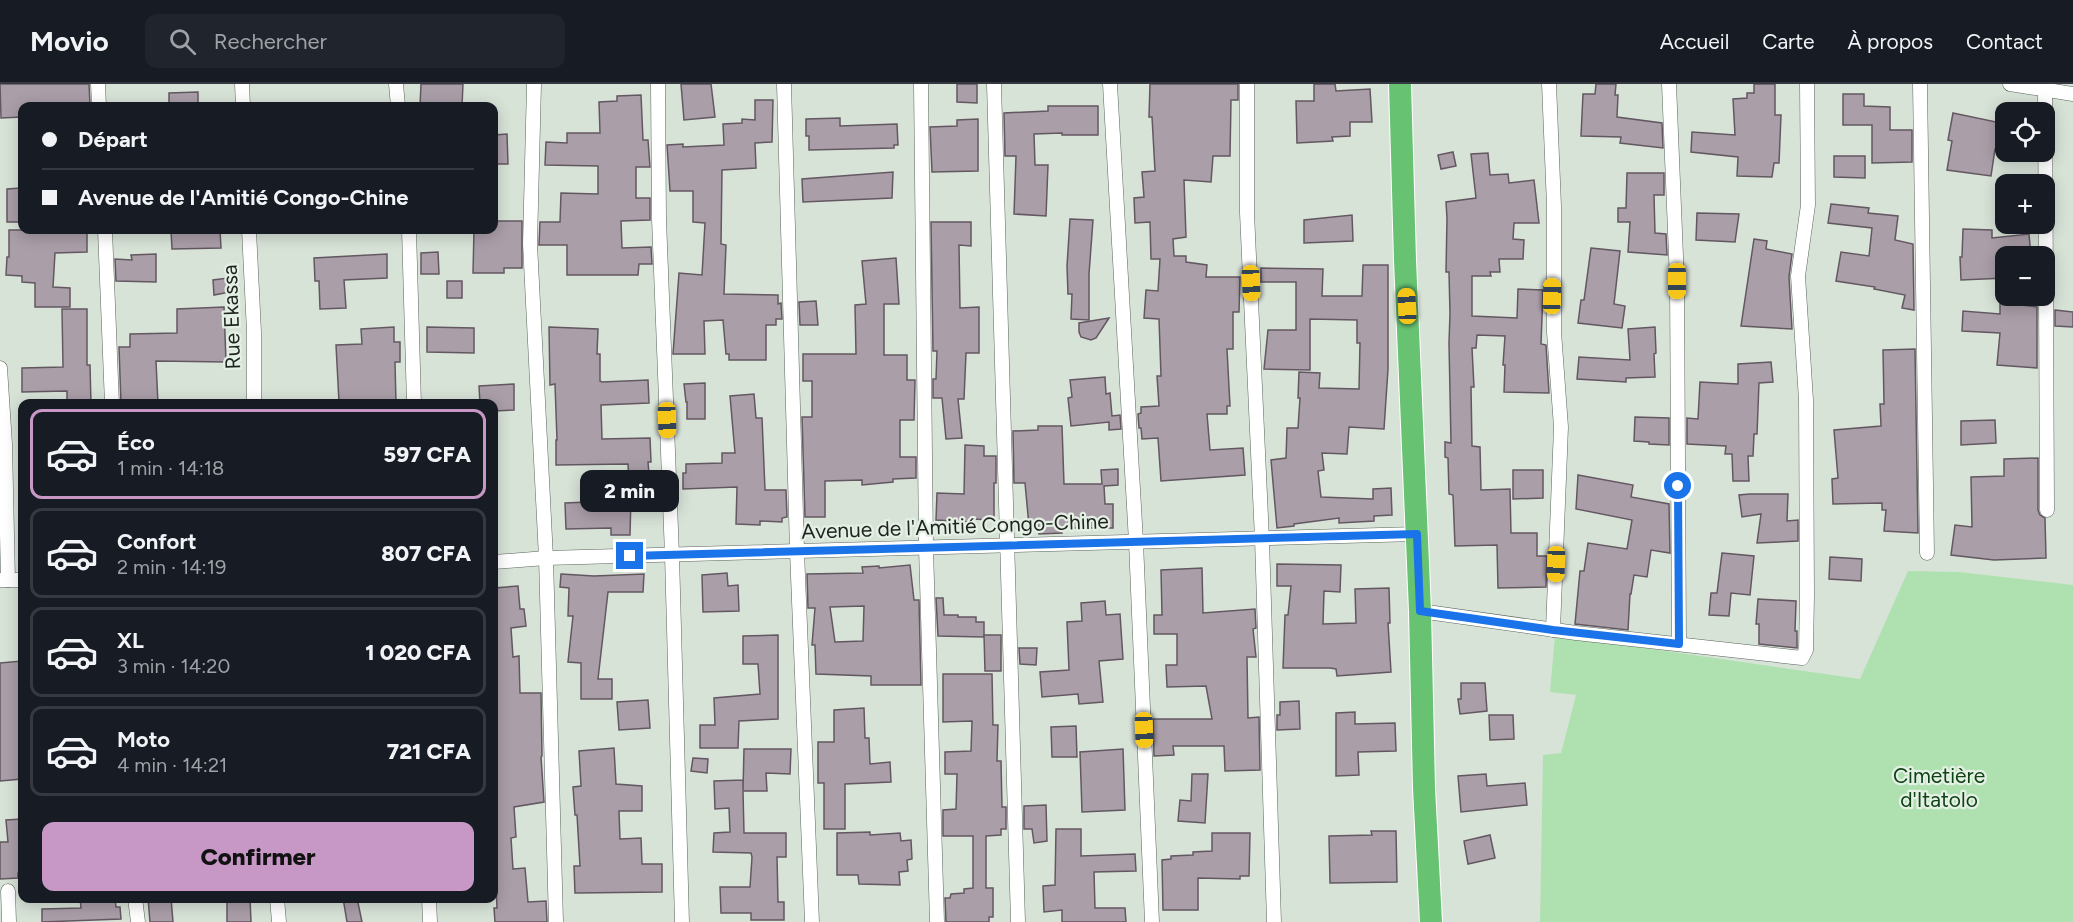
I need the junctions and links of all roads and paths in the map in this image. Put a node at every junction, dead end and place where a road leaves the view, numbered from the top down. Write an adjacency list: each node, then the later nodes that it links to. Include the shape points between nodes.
1 (98, 84): 19 (street)
2 (242, 84): 20 (street)
3 (396, 84): 21 (street)
4 (534, 84): 38 (street, via 530,244)
5 (658, 84): 37 (street, via 659,219)
6 (784, 84): 35 (street)
7 (921, 84): 34 (street)
8 (994, 84): 33 (street)
9 (1110, 84): 32 (street)
10 (1247, 84): 31 (street, via 1247,213)
11 (1400, 84): 30 (highway)
12 (1549, 84): 42 (street, via 1554,206 1552,296 1561,454)
13 (1669, 84): 43 (street, via 1677,272)
14 (1806, 84): 43 (street, via 1808,205 1798,276 1806,389 1806,650 1799,659)
15 (1920, 84): 36 (street)
16 (2010, 84): 17 (street)
17 (2045, 87): 18 (street); 29 (street)
18 (2073, 94)
19 (99, 102)
20 (243, 102)
21 (398, 102)
22 (105, 234): 26 (street)
23 (249, 234): 27 (street, Rue Ekassa)
24 (409, 234): 28 (street)
25 (0, 368): 40 (street)
26 (112, 399)
27 (254, 399)
28 (414, 399)
29 (2048, 510)
30 (1417, 534): 31 (street, Avenue de l'Amitié Congo-Chine); 41 (highway)
31 (1262, 539): 32 (street, Avenue de l'Amitié Congo-Chine); 58 (street)
32 (1136, 542): 33 (street, Avenue de l'Amitié Congo-Chine); 57 (street)
33 (1006, 546): 34 (street, Avenue de l'Amitié Congo-Chine); 56 (street)
34 (926, 548): 35 (street, Avenue de l'Amitié Congo-Chine); 55 (street)
35 (797, 551): 37 (street, Avenue de l'Amitié Congo-Chine); 54 (street)
36 (1927, 553)
37 (672, 555): 38 (street, Avenue de l'Amitié Congo-Chine); 53 (street)
38 (546, 558): 39 (street, Avenue de l'Amitié Congo-Chine); 52 (street)
39 (498, 562)
40 (4, 580)
41 (1420, 611): 42 (street); 59 (highway)
42 (1553, 630): 43 (street)
43 (1679, 644)
44 (4, 891): 48 (street)
45 (136, 903): 49 (street)
46 (277, 903): 50 (street)
47 (429, 903): 51 (street)
48 (9, 922)
49 (138, 922)
50 (279, 922)
51 (430, 922)
52 (556, 922)
53 (682, 922)
54 (812, 922)
55 (937, 922)
56 (1018, 922)
57 (1152, 922)
58 (1274, 922)
59 (1431, 922)

